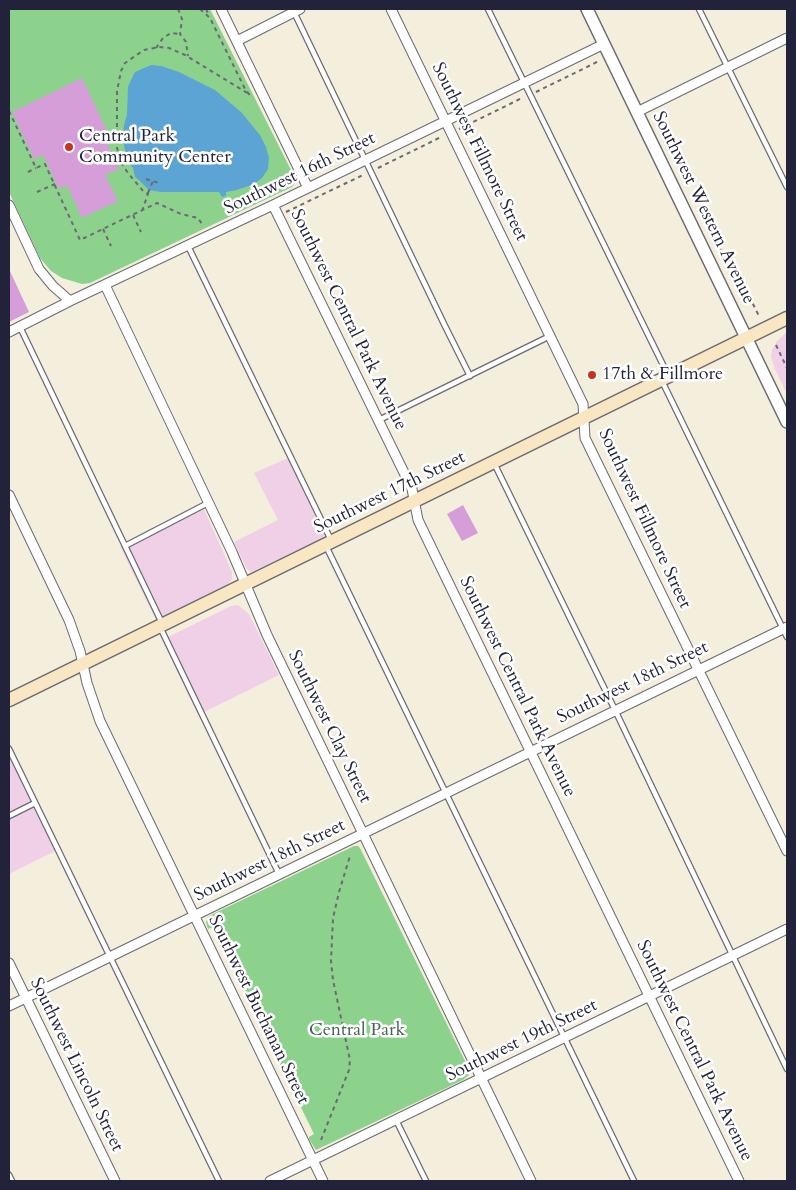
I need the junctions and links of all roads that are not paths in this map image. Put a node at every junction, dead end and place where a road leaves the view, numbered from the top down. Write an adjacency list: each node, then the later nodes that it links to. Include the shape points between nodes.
1 (221, 9): 8 (street, Southwest Central Park Avenue)
2 (391, 9): 13 (street, Southwest Fillmore Street)
3 (488, 9): 11 (lane)
4 (587, 9): 9 (street, Southwest Western Avenue)
5 (699, 9): 10 (lane)
6 (296, 10): 8 (street); 14 (lane)
7 (787, 38): 10 (street)
8 (237, 41): 16 (street, Southwest Central Park Avenue)
9 (604, 44): 11 (street, Southwest 16th Street); 12 (street, Southwest Western Avenue)
10 (728, 67): 12 (street); 15 (lane)
11 (524, 83): 13 (street, Southwest 16th Street); 28 (lane)
12 (637, 112): 26 (street, Southwest Western Avenue)
13 (446, 121): 14 (street, Southwest 16th Street); 25 (street, Southwest Fillmore Street)
14 (365, 160): 16 (street, Southwest 16th Street); 27 (lane)
15 (787, 187)
16 (308, 188): 18 (street, Southwest 16th Street)
17 (9, 205): 21 (street, via 39,269)
18 (273, 205): 19 (street, Southwest 16th Street); 30 (street, Southwest Central Park Avenue)
19 (187, 245): 20 (street, Southwest 16th Street); 36 (lane)
20 (104, 285): 21 (street, Southwest 16th Street); 35 (street, Southwest Clay Street)
21 (70, 301): 23 (street, Southwest 16th Street)
22 (787, 318): 26 (main road, Southwest 17th Street)
23 (20, 327): 24 (street, Southwest 16th Street); 37 (lane)
24 (9, 332)
25 (550, 336): 27 (lane); 29 (street, Southwest Fillmore Street, via 583,404)
26 (746, 338): 28 (main road, Southwest 17th Street); 31 (street, Southwest Western Avenue)
27 (470, 376): 30 (lane)
28 (665, 378): 29 (main road, Southwest 17th Street); 40 (lane)
29 (583, 418): 32 (main road, Southwest 17th Street); 43 (street, Southwest Fillmore Street, via 585,438)
30 (379, 420): 34 (street, Southwest Central Park Avenue, via 412,489)
31 (787, 422)
32 (493, 462): 34 (main road, Southwest 17th Street); 45 (lane)
33 (9, 495): 42 (street, Southwest Buchanan Street, via 69,620)
34 (414, 502): 36 (main road, Southwest 17th Street); 47 (street, Southwest Central Park Avenue, via 418,520)
35 (208, 503): 37 (lane); 38 (street, Southwest Clay Street)
36 (329, 543): 38 (main road, Southwest 17th Street); 48 (lane)
37 (125, 546): 39 (lane)
38 (245, 584): 39 (main road, Southwest 17th Street); 51 (street, Southwest Clay Street)
39 (161, 625): 42 (main road, Southwest 17th Street); 53 (lane)
40 (785, 628): 41 (lane); 43 (street, Southwest 18th Street)
41 (787, 638)
42 (82, 664): 44 (main road, Southwest 17th Street); 54 (street, Southwest Buchanan Street, via 100,720)
43 (698, 669): 45 (street, Southwest 18th Street); 52 (street, Southwest Fillmore Street)
44 (9, 699)
45 (615, 710): 47 (street, Southwest 18th Street); 56 (lane)
46 (9, 749): 49 (lane)
47 (530, 752): 48 (street, Southwest 18th Street); 59 (street, Southwest Central Park Avenue)
48 (446, 793): 51 (street, Southwest 18th Street); 62 (lane)
49 (35, 803): 50 (lane); 57 (lane)
50 (9, 816)
51 (363, 834): 53 (street, Southwest 18th Street); 64 (street, Southwest Clay Street)
52 (787, 851)
53 (278, 874): 54 (street, Southwest 18th Street)
54 (194, 915): 57 (street, Southwest 18th Street); 66 (street, Southwest Buchanan Street)
55 (787, 929): 56 (street, Southwest 19th Street)
56 (732, 956): 59 (street, Southwest 19th Street); 63 (lane)
57 (110, 957): 60 (street, Southwest 18th Street); 70 (lane)
58 (9, 964): 60 (street, Southwest Lincoln Street)
59 (649, 996): 62 (street, Southwest 19th Street); 76 (street, Southwest Central Park Avenue)
60 (26, 998): 61 (street, Southwest 18th Street); 69 (street, Southwest Lincoln Street)
61 (9, 1006)
62 (565, 1037): 64 (street, Southwest 19th Street); 75 (lane)
63 (787, 1069)
64 (481, 1078): 65 (street, Southwest 19th Street); 74 (street, Southwest Clay Street)
65 (396, 1120): 66 (street, Southwest 19th Street); 73 (lane)
66 (313, 1160): 71 (street, Southwest 19th Street); 72 (street, Southwest Buchanan Street)
67 (9, 1175): 68 (lane)
68 (12, 1181)
69 (115, 1181)
70 (219, 1181)
71 (270, 1181)
72 (323, 1181)
73 (426, 1181)
74 (531, 1181)
75 (634, 1181)
76 (739, 1181)

